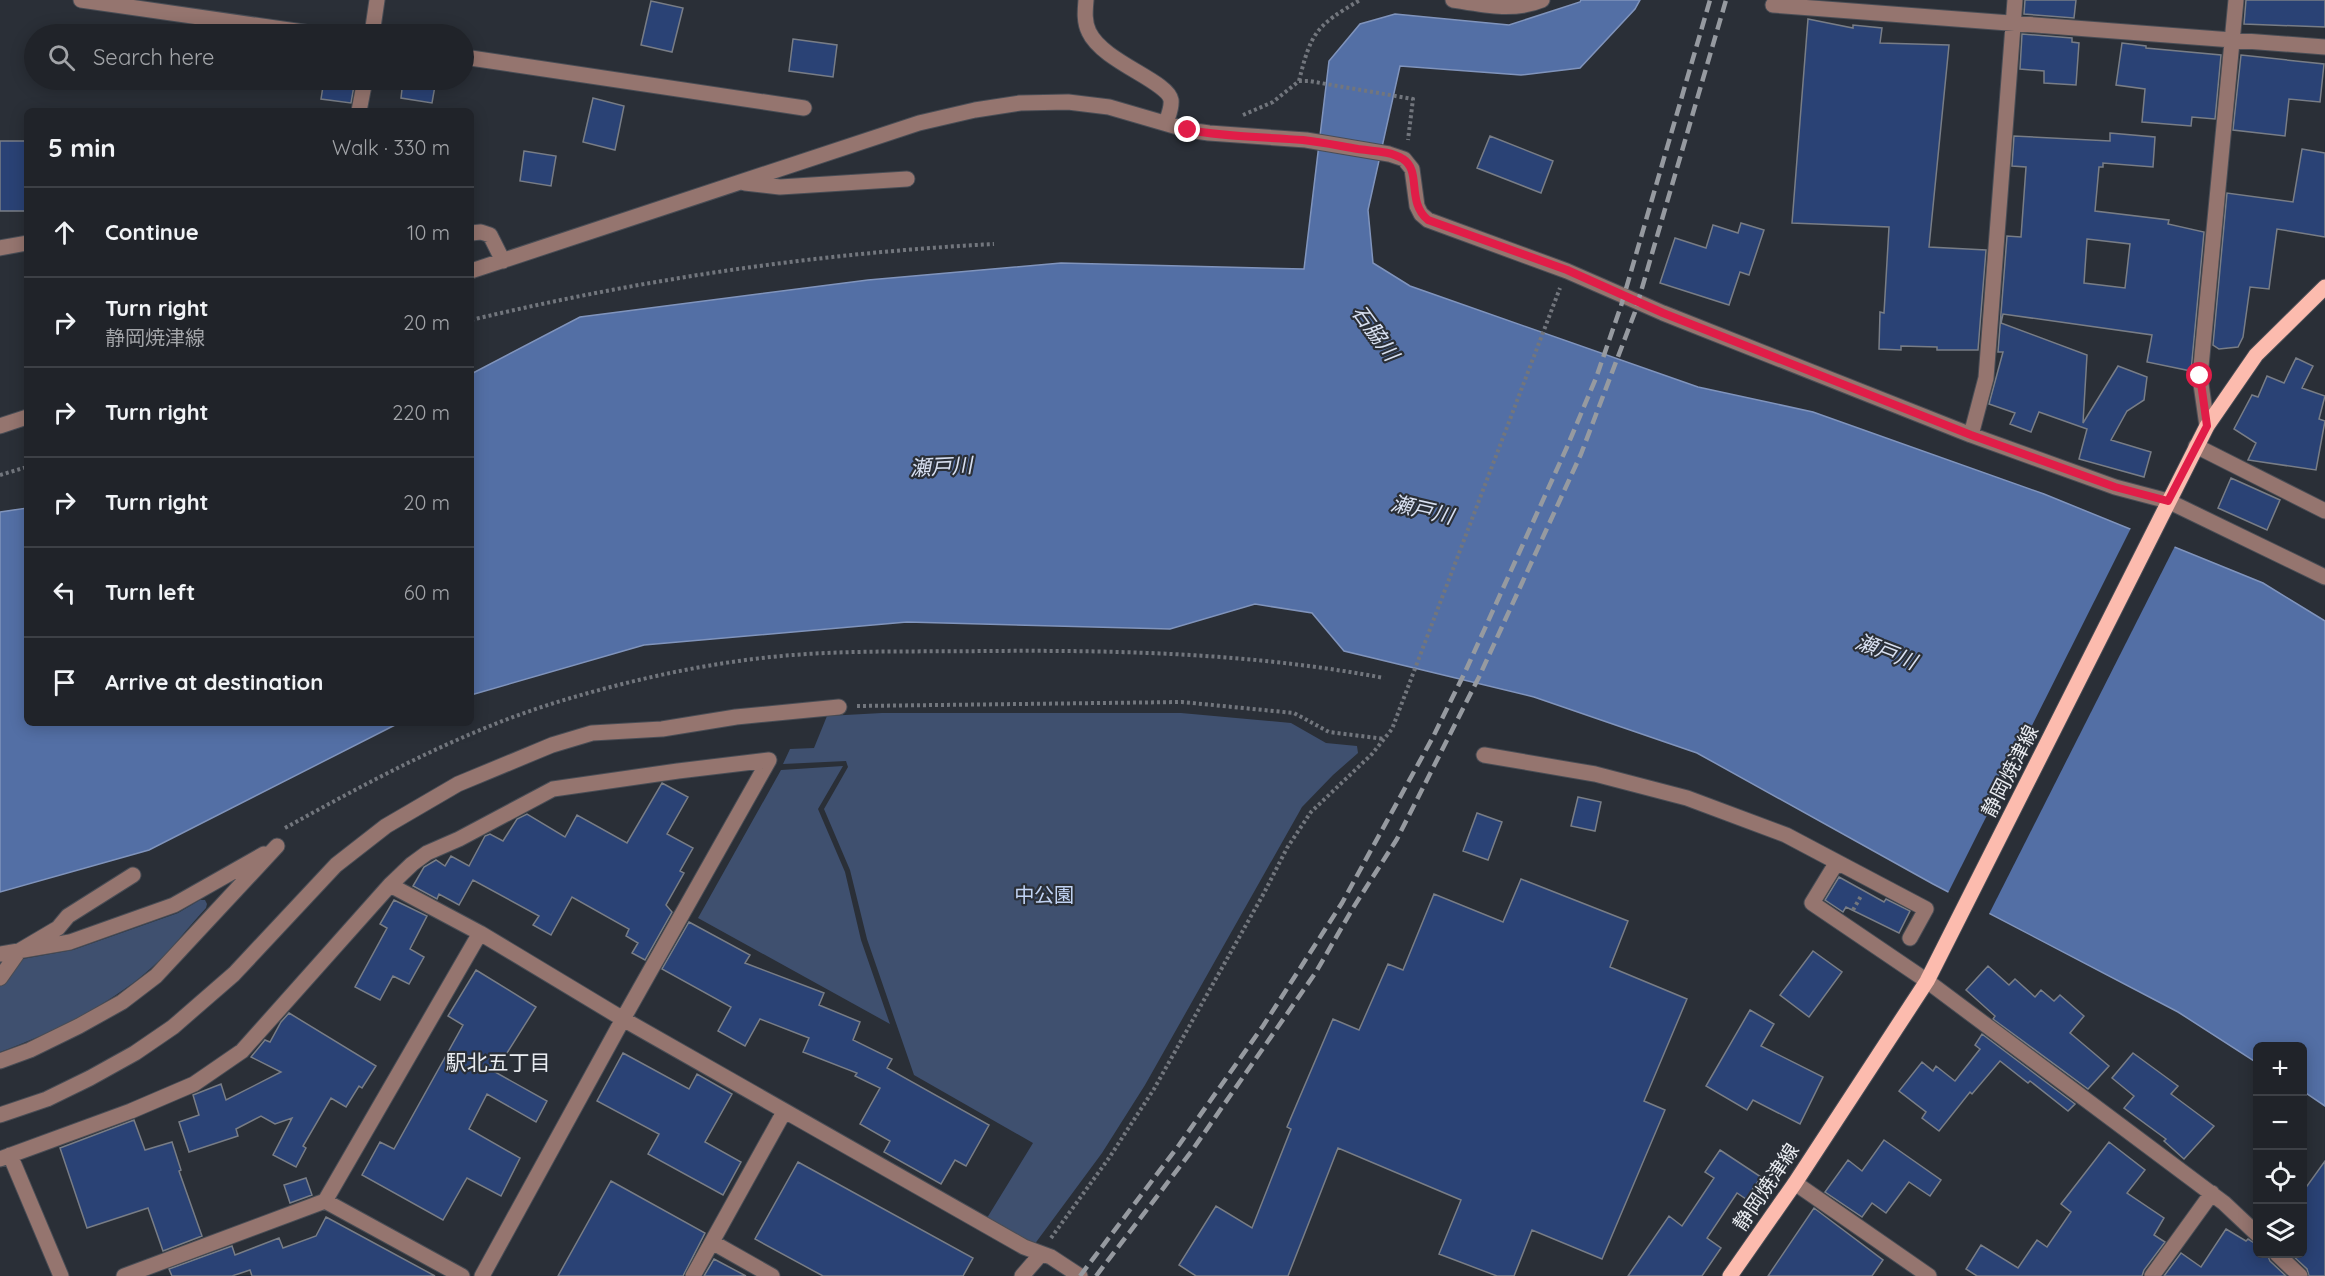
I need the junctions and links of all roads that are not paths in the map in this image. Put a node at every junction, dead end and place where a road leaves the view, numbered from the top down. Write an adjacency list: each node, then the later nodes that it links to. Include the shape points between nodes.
1 (81, 0): 9 (street)
2 (377, 0): 10 (street)
3 (1086, 0): 18 (street, via 1085,18 1100,47 1167,90 1171,107)
4 (1453, 0): 5 (street, via 1501,7 1528,6)
5 (1542, 0)
6 (2015, 0): 11 (street)
7 (2236, 0): 12 (street)
8 (1773, 5): 11 (street)
9 (248, 24)
10 (373, 24)
11 (2013, 24): 12 (street); 30 (street, via 1986,378)
12 (2232, 38): 13 (street); 29 (street, via 2200,376)
13 (2325, 47)
14 (474, 58): 17 (street)
15 (362, 90): 16 (street)
16 (359, 108)
17 (804, 108)
18 (1166, 123): 20 (street, via 1108,107 1068,102 1020,103 919,123); 30 (street, via 1209,134 1306,140 1404,159 1412,169 1416,206 1428,220 1567,270 1663,313)
19 (907, 179): 20 (street, via 780,187)
20 (741, 182): 24 (street)
21 (474, 233): 24 (street, via 490,236)
22 (24, 244): 23 (street)
23 (0, 248)
24 (503, 261): 25 (street)
25 (474, 270)
26 (2325, 287): 29 (main road, 静岡焼津線, via 2256,355)
27 (24, 418): 28 (street)
28 (0, 426)
29 (2207, 426): 31 (main road, 静岡焼津線)
30 (1971, 435): 32 (street, via 2115,487)
31 (2196, 446): 32 (main road, 静岡焼津線); 33 (street)
32 (2168, 501): 34 (street); 45 (main road, 静岡焼津線)
33 (2325, 512)
34 (2325, 577)
35 (839, 707): 49 (street, via 662,729 592,733 552,745 458,784 386,826 336,865 234,974 173,1027 90,1078 47,1099)
36 (1484, 755): 37 (street, via 1595,774 1687,798 1786,834)
37 (1837, 862): 41 (street, via 1926,909); 45 (street, via 1812,903)
38 (134, 875): 42 (street)
39 (390, 885): 40 (street); 46 (street, via 428,854 553,789 769,760); 50 (street, via 242,1051 194,1084)
40 (480, 933): 46 (street); 53 (street)
41 (1910, 938)
42 (19, 951): 43 (street); 44 (street); 47 (street, via 70,942 174,905 277,846 156,976 122,1002 79,1026)
43 (0, 954)
44 (0, 978)
45 (1928, 981): 51 (main road, 静岡焼津線); 52 (street)
46 (622, 1019): 48 (street); 61 (street)
47 (0, 1061)
48 (784, 1112): 55 (street); 56 (street)
49 (0, 1115)
50 (5, 1157): 58 (street)
51 (1795, 1183): 66 (main road, 静岡焼津線); 67 (street)
52 (2212, 1193): 54 (street); 68 (street)
53 (325, 1201): 59 (street); 60 (street)
54 (2253, 1230)
55 (712, 1242): 62 (street); 63 (street)
56 (1041, 1254): 64 (street); 65 (street)
57 (2281, 1258): 69 (street)
58 (62, 1276)
59 (124, 1276)
60 (462, 1276)
61 (482, 1276)
62 (693, 1276)
63 (772, 1276)
64 (1022, 1276)
65 (1080, 1276)
66 (1730, 1276)
67 (1929, 1276)
68 (2152, 1276)
69 (2300, 1276)

